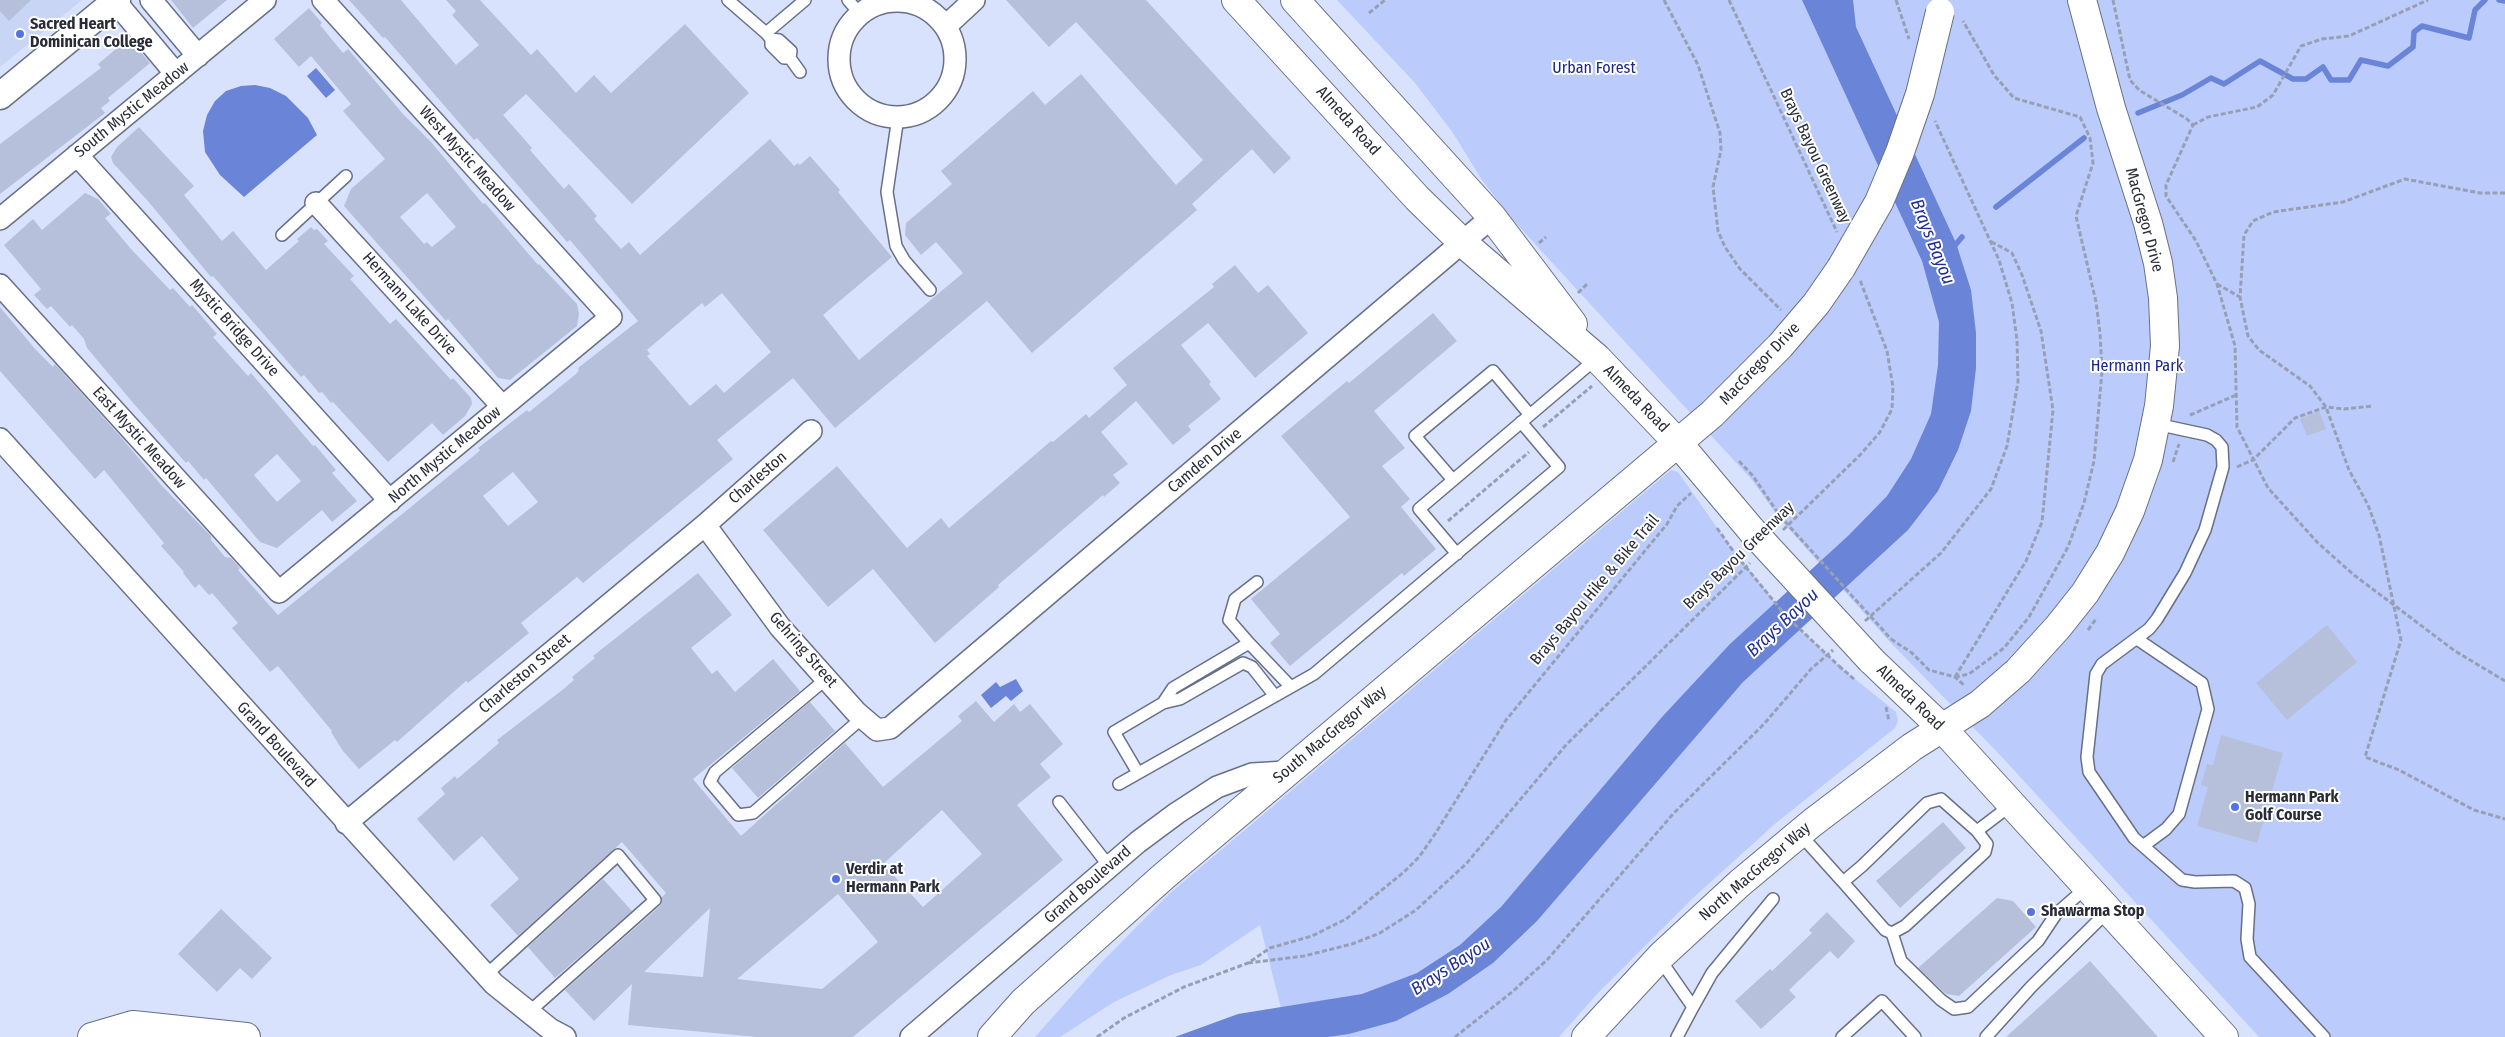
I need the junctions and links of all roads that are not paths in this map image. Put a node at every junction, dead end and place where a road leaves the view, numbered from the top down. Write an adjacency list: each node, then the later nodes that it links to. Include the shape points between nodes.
1 (151, 0): 16 (street)
2 (265, 0): 16 (street, South Mystic Meadow)
3 (323, 0): 30 (street, West Mystic Meadow)
4 (728, 0): 15 (lane)
5 (805, 0): 15 (lane)
6 (974, 0): 14 (street)
7 (1236, 0): 27 (main road, Almeda Road)
8 (1295, 0): 24 (main road, Almeda Road)
9 (2082, 0): 34 (main road, MacGregor Drive, via 2158,263 2164,346)
10 (116, 1): 18 (street); 19 (street)
11 (906, 1): 12 (street); 14 (street, via 933,11)
12 (854, 7): 20 (street, via 842,39 840,72 847,89 858,102 873,112)
13 (1947, 9): 37 (main road, MacGregor Drive, bridge, via 1900,152 1850,272 1816,304 1776,351)
14 (946, 26): 20 (street, via 954,44 956,63 951,82 941,98 926,110)
15 (769, 36): 17 (lane, via 771,45 784,58 790,58)
16 (198, 56): 18 (street, South Mystic Meadow)
17 (800, 72)
18 (176, 74): 21 (street, South Mystic Meadow)
19 (0, 96)
20 (898, 117): 29 (lane, via 887,192 896,246)
21 (77, 155): 25 (street, South Mystic Meadow); 39 (street, Mystic Bridge Drive)
22 (346, 176): 23 (lane)
23 (316, 203): 26 (lane); 32 (street, Hermann Lake Drive)
24 (1492, 218): 27 (street, Camden Drive); 31 (main road, Almeda Road)
25 (0, 219)
26 (282, 235)
27 (1462, 243): 31 (main road, Almeda Road); 50 (street, Camden Drive)
28 (0, 285): 43 (street, East Mystic Meadow)
29 (930, 290)
30 (611, 317): 32 (street, North Mystic Meadow)
31 (1597, 358): 33 (lane); 37 (main road, Almeda Road)
32 (502, 406): 39 (street, North Mystic Meadow)
33 (1525, 419): 38 (lane); 38 (lane, via 1493,371 1415,436); 41 (lane, via 1559,467)
34 (2155, 424): 44 (lane, via 2207,435 2216,440 2222,447 2224,467 2205,530 2185,573 2157,619); 52 (main road, MacGregor Drive, via 2148,460 2130,511 2110,553 2085,593 2018,671 1980,704)
35 (811, 431): 40 (street, Charleston)
36 (0, 439): 58 (street, Grand Boulevard)
37 (1678, 443): 52 (main road, Almeda Road, bridge, via 1762,542 1871,660); 53 (main road, South MacGregor Way)
38 (1453, 480): 41 (lane, via 1419,509)
39 (390, 501): 43 (street, North Mystic Meadow)
40 (705, 525): 46 (street, Gehring Street, via 780,626); 58 (street, Charleston Street)
41 (1457, 554): 47 (lane, via 1314,674)
42 (1257, 582): 45 (lane, via 1236,599 1229,620)
43 (279, 592)
44 (2137, 639): 61 (lane, via 2102,664 2096,674 2087,757 2089,772 2123,825); 61 (lane, via 2202,683 2208,709 2179,814 2166,829)
45 (1249, 644): 47 (lane); 49 (lane, via 1173,688)
46 (826, 678): 51 (street, Gehring Street); 51 (lane, via 715,772 710,782 738,815 753,813)
47 (1291, 687): 48 (lane)
48 (1275, 696): 49 (lane, via 1252,667 1243,663 1180,699); 54 (lane)
49 (1163, 703): 54 (lane, via 1114,732)
50 (918, 705): 51 (street, Gehring Street, via 890,728 878,730)
51 (862, 718)
52 (1942, 728): 57 (main road, Almeda Road); 60 (main road, North MacGregor Way)
53 (1286, 772): 62 (street, Grand Boulevard, via 1252,774 1217,787 1177,813); 76 (main road, South MacGregor Way, via 1022,1002)
54 (1138, 773): 55 (lane)
55 (1119, 784)
56 (1059, 802): 62 (lane)
57 (2011, 804): 59 (lane); 64 (main road, Almeda Road)
58 (346, 824): 69 (street, Grand Boulevard)
59 (1977, 830): 63 (lane, via 1942,799 1926,803); 67 (lane, via 1987,844 1985,852 1905,926)
60 (1799, 833): 63 (lane); 68 (main road, North MacGregor Way)
61 (2143, 846): 83 (lane, via 2182,880 2234,881 2245,888 2249,904 2247,939 2250,957)
62 (1109, 866): 75 (street, Grand Boulevard)
63 (1843, 882): 67 (lane, via 1885,930)
64 (2087, 887): 66 (main road, Almeda Road); 67 (lane, via 2056,914 2038,940 1968,1007 1954,1009 1941,1000 1901,961)
65 (1773, 899): 70 (lane, via 1712,973)
66 (2109, 910): 81 (lane, via 2056,961); 82 (main road, Almeda Road)
67 (1892, 933)
68 (1659, 958): 70 (lane); 77 (main road, North MacGregor Way)
69 (486, 975): 71 (street, Grand Boulevard); 71 (lane, via 618,855 655,900)
70 (1693, 1006): 78 (lane)
71 (529, 1012): 74 (street, Grand Boulevard)
72 (92, 1037): 73 (main road, via 133,1025)
73 (246, 1037)
74 (565, 1037)
75 (912, 1037)
76 (992, 1037)
77 (1586, 1037)
78 (1677, 1037)
79 (1842, 1037): 80 (lane, via 1882,1001)
80 (1915, 1037)
81 (1986, 1037)
82 (2224, 1037)
83 (2324, 1037)

